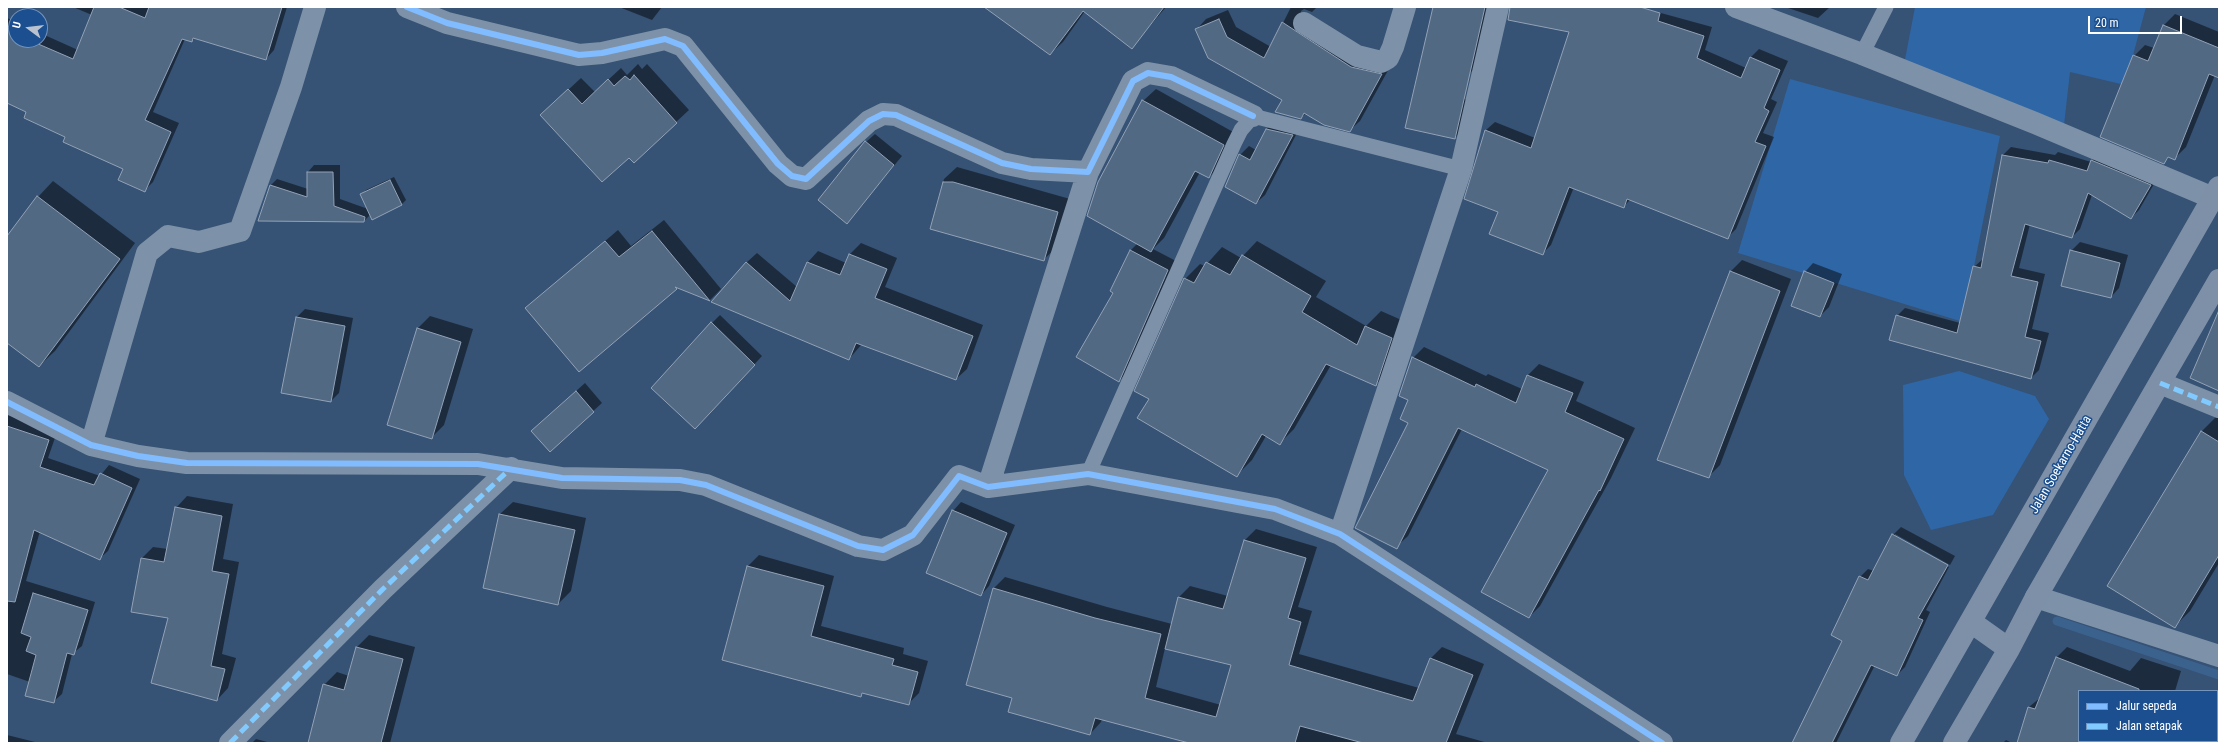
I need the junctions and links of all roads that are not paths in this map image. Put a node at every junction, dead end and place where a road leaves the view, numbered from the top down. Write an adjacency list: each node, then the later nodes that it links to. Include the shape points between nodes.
1 (315, 7): 17 (street, via 291,87 240,231 199,242 168,236 147,253)
2 (407, 7): 11 (street, via 447,23 579,55 602,53 665,39 683,46 778,164 792,176 806,179 869,121 883,114 896,115 1002,163 1031,169)
3 (1405, 7): 7 (street, via 1393,47 1388,58 1381,62 1358,56)
4 (1498, 7): 10 (street)
5 (1736, 7): 8 (street)
6 (1886, 7): 8 (lane)
7 (1304, 23)
8 (1862, 54): 12 (street)
9 (1253, 116): 10 (lane); 11 (street, via 1171,77 1148,73 1133,81); 19 (lane, via 1241,130 1234,144)
10 (1461, 169): 21 (street)
11 (1088, 172): 20 (street)
12 (2216, 193): 23 (highway, Jalan Soekarno-Hatta)
13 (2219, 280): 14 (highway)
14 (2160, 383): 16 (street); 22 (highway)
15 (7, 402): 17 (street)
16 (2219, 407)
17 (91, 445): 18 (street, via 138,456 187,463 478,464)
18 (511, 468): 20 (street, via 562,478 680,480 706,485 858,546 883,550 913,535 959,476); 26 (street, via 383,589)
19 (1088, 474): 20 (street); 21 (street, via 1275,510)
20 (988, 487)
21 (1340, 534): 27 (street)
22 (2036, 597): 24 (highway); 25 (street)
23 (1971, 622): 24 (highway); 28 (highway, Jalan Soekarno-Hatta)
24 (2009, 649): 29 (highway)
25 (2219, 656)
26 (230, 743)
27 (1662, 743)
28 (1902, 743)
29 (1954, 743)

